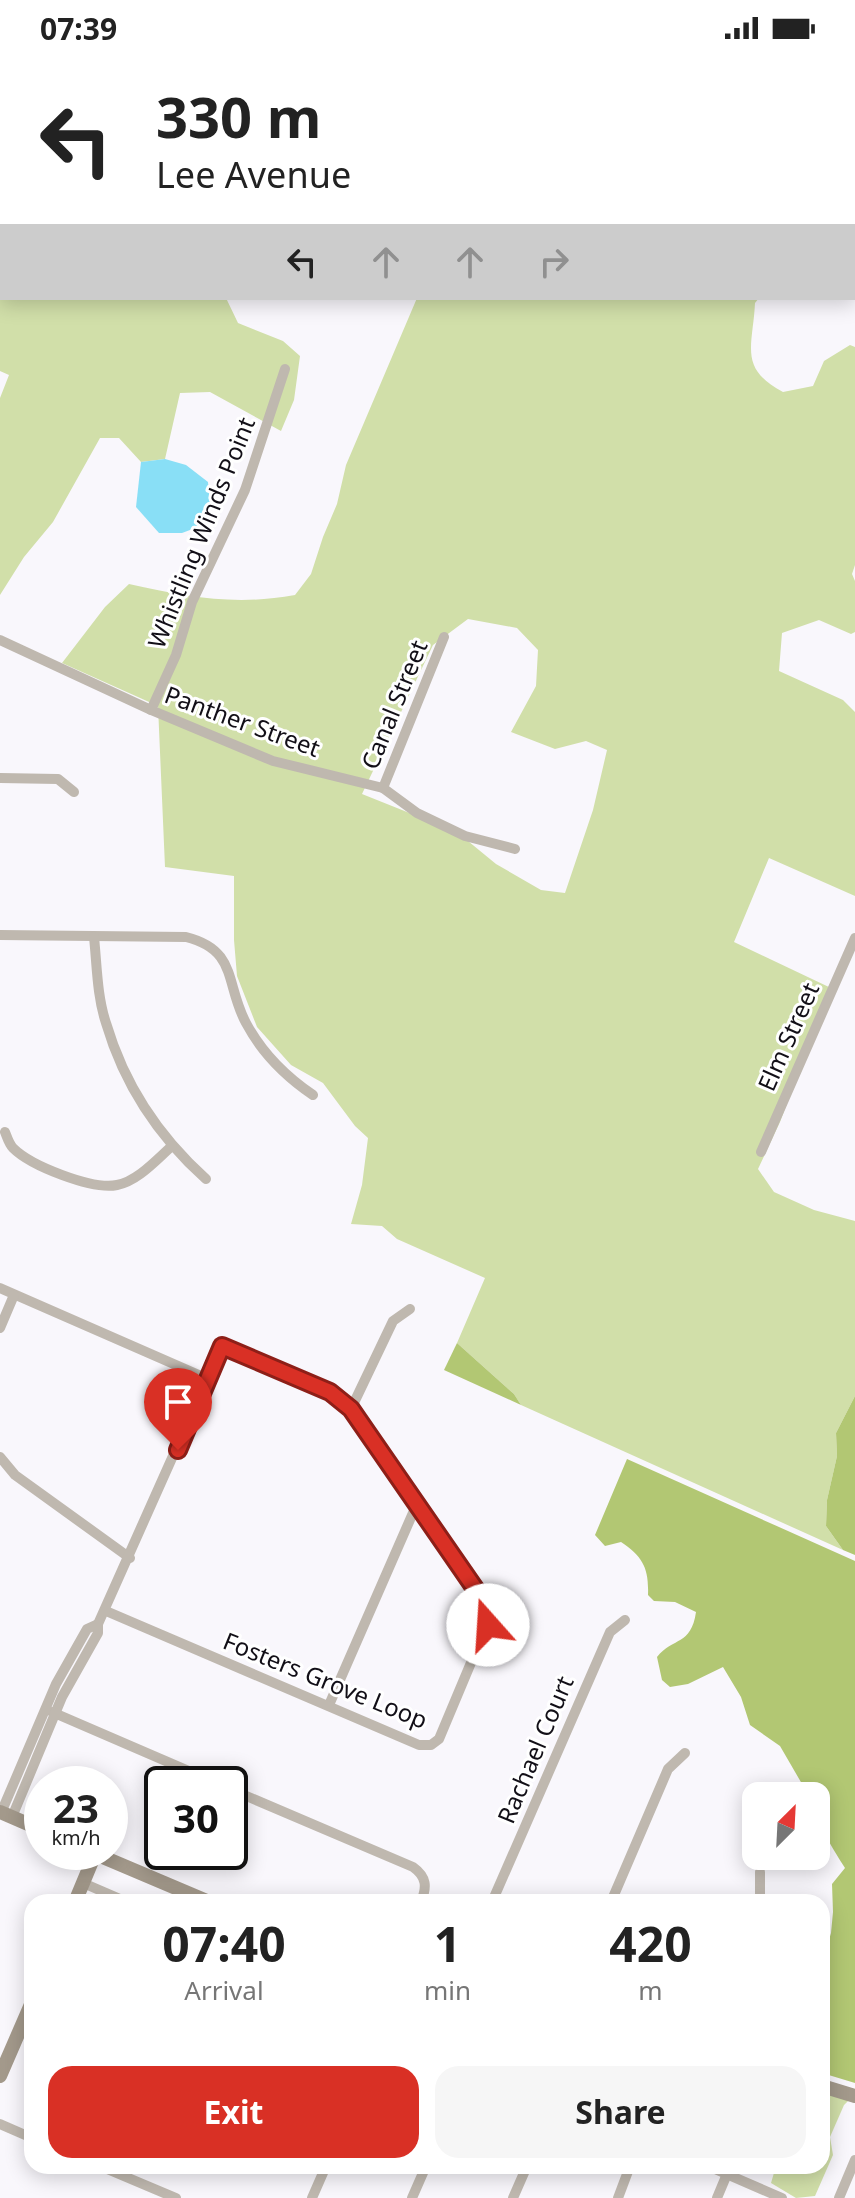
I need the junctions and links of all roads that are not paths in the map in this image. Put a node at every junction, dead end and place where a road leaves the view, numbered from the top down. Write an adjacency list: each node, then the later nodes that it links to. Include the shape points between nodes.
1 (285, 369): 4 (street, Whistling Winds Point, via 245,490 192,602)
2 (444, 637): 6 (street, Canal Street)
3 (0, 640): 4 (street, Panther Street)
4 (151, 710): 6 (street, Panther Street, via 273,761)
5 (0, 778): 7 (street, via 58,779)
6 (383, 788): 8 (street, Panther Street, via 417,813 465,836)
7 (74, 792)
8 (515, 849)
9 (0, 935): 10 (street)
10 (94, 937): 12 (street, via 186,937 209,945 227,967 236,1001 261,1047); 14 (street, via 105,1023 135,1092)
11 (855, 938): 15 (street, Elm Street)
12 (313, 1095)
13 (5, 1132): 14 (street, via 11,1147 30,1160 94,1185 127,1182)
14 (172, 1146): 16 (street)
15 (761, 1152)
16 (206, 1179)
17 (0, 1288): 18 (street)
18 (14, 1295): 20 (street); 21 (street)
19 (410, 1309): 22 (street, via 393,1321)
20 (0, 1328)
21 (208, 1379): 22 (street, Fosters Grove Loop, via 222,1346 330,1392); 25 (street)
22 (351, 1409): 24 (street, Fosters Grove Loop)
23 (0, 1457): 25 (street, via 15,1475)
24 (416, 1506): 28 (street); 28 (street, Fosters Grove Loop, via 491,1615 439,1739 419,1745)
25 (130, 1558): 26 (street)
26 (106, 1611): 28 (street, Fosters Grove Loop); 29 (street)
27 (625, 1620): 43 (street, Rachael Court, via 610,1632)
28 (329, 1705)
29 (50, 1712): 31 (street); 33 (street)
30 (685, 1753): 44 (street, via 668,1769)
31 (177, 1766)
32 (248, 1797): 42 (street, via 413,1867 426,1885)
33 (5, 1814): 34 (main road)
34 (24, 1822)
35 (128, 1868): 41 (main road)
36 (87, 1870): 38 (main road)
37 (760, 1872): 45 (street)
38 (83, 1883): 39 (main road); 40 (street)
39 (78, 1894)
40 (108, 1894)
41 (190, 1894)
42 (423, 1894)
43 (495, 1894)
44 (614, 1894)
45 (760, 1894)
46 (24, 2020): 47 (main road)
47 (0, 2076)
48 (830, 2088): 49 (main road)
49 (855, 2096)
50 (0, 2124): 51 (street)
51 (24, 2134)
52 (855, 2160): 66 (street)
53 (119, 2174): 59 (street)
54 (322, 2174): 60 (street)
55 (422, 2174): 61 (street)
56 (524, 2174): 62 (street)
57 (627, 2174): 63 (street)
58 (727, 2174): 64 (street); 65 (street)
59 (176, 2198)
60 (312, 2198)
61 (412, 2198)
62 (513, 2198)
63 (618, 2198)
64 (717, 2198)
65 (782, 2198)
66 (839, 2198)

